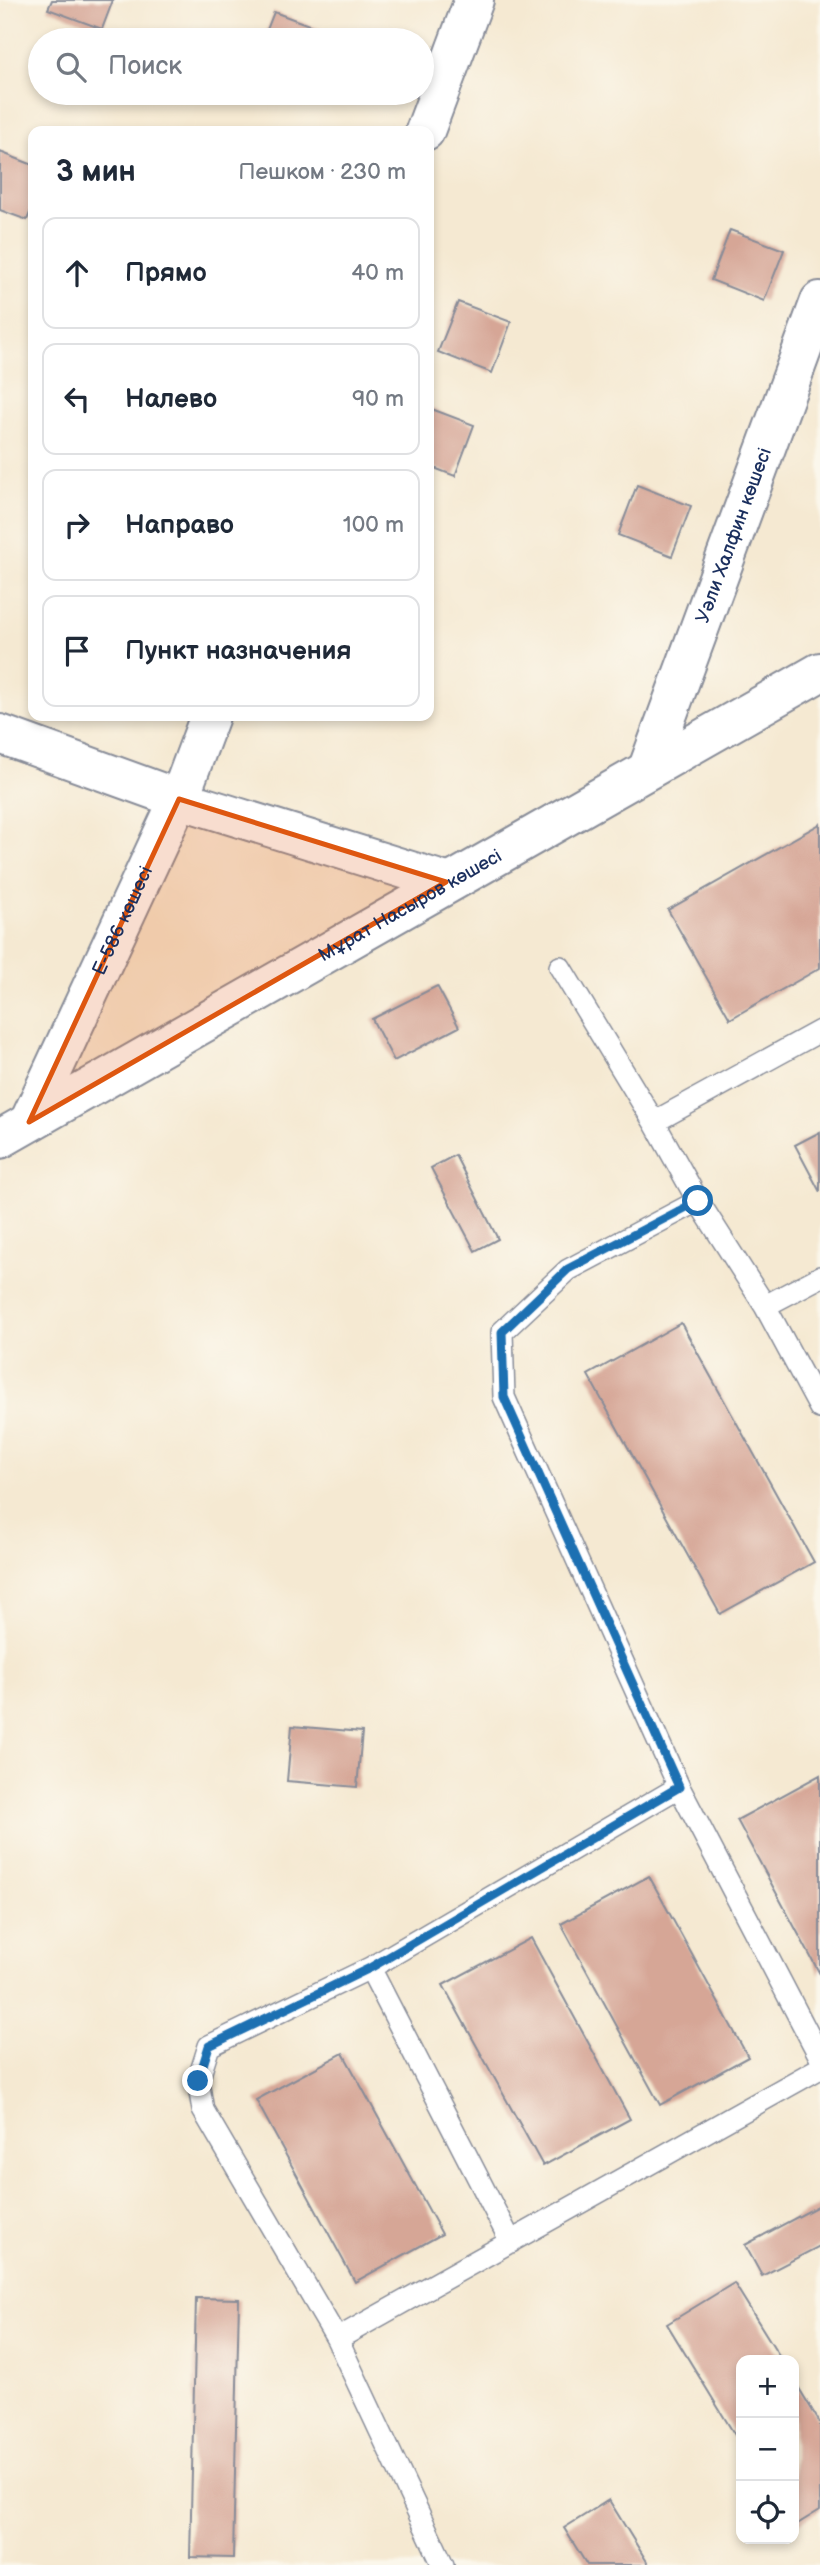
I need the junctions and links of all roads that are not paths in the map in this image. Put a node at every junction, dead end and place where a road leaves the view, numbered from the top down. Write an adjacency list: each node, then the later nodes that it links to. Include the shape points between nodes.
1 (474, 0): 2 (street)
2 (427, 126)
3 (820, 301): 7 (street, Уәли Халфин көшесі)
4 (820, 672): 7 (street, Мұрат Насыров көшесі)
5 (208, 721): 8 (street, Е-586 көшесі)
6 (0, 734): 8 (street)
7 (648, 768): 9 (street, Мұрат Насыров көшесі)
8 (179, 799): 9 (street); 13 (street, Е-586 көшесі)
9 (446, 883): 13 (street, Мұрат Насыров көшесі)
10 (560, 967): 12 (lane)
11 (820, 1031): 12 (lane)
12 (654, 1122): 14 (lane)
13 (15, 1130)
14 (698, 1201): 16 (lane); 18 (lane, via 568,1269 502,1332 504,1397)
15 (820, 1277): 16 (lane)
16 (765, 1306): 17 (lane)
17 (820, 1408)
18 (679, 1787): 19 (lane); 20 (lane)
19 (370, 1968): 22 (lane); 23 (lane, via 209,2046 198,2081 202,2110)
20 (820, 2057)
21 (820, 2068): 22 (lane)
22 (512, 2242): 23 (lane)
23 (337, 2339): 24 (lane)
24 (443, 2565)

